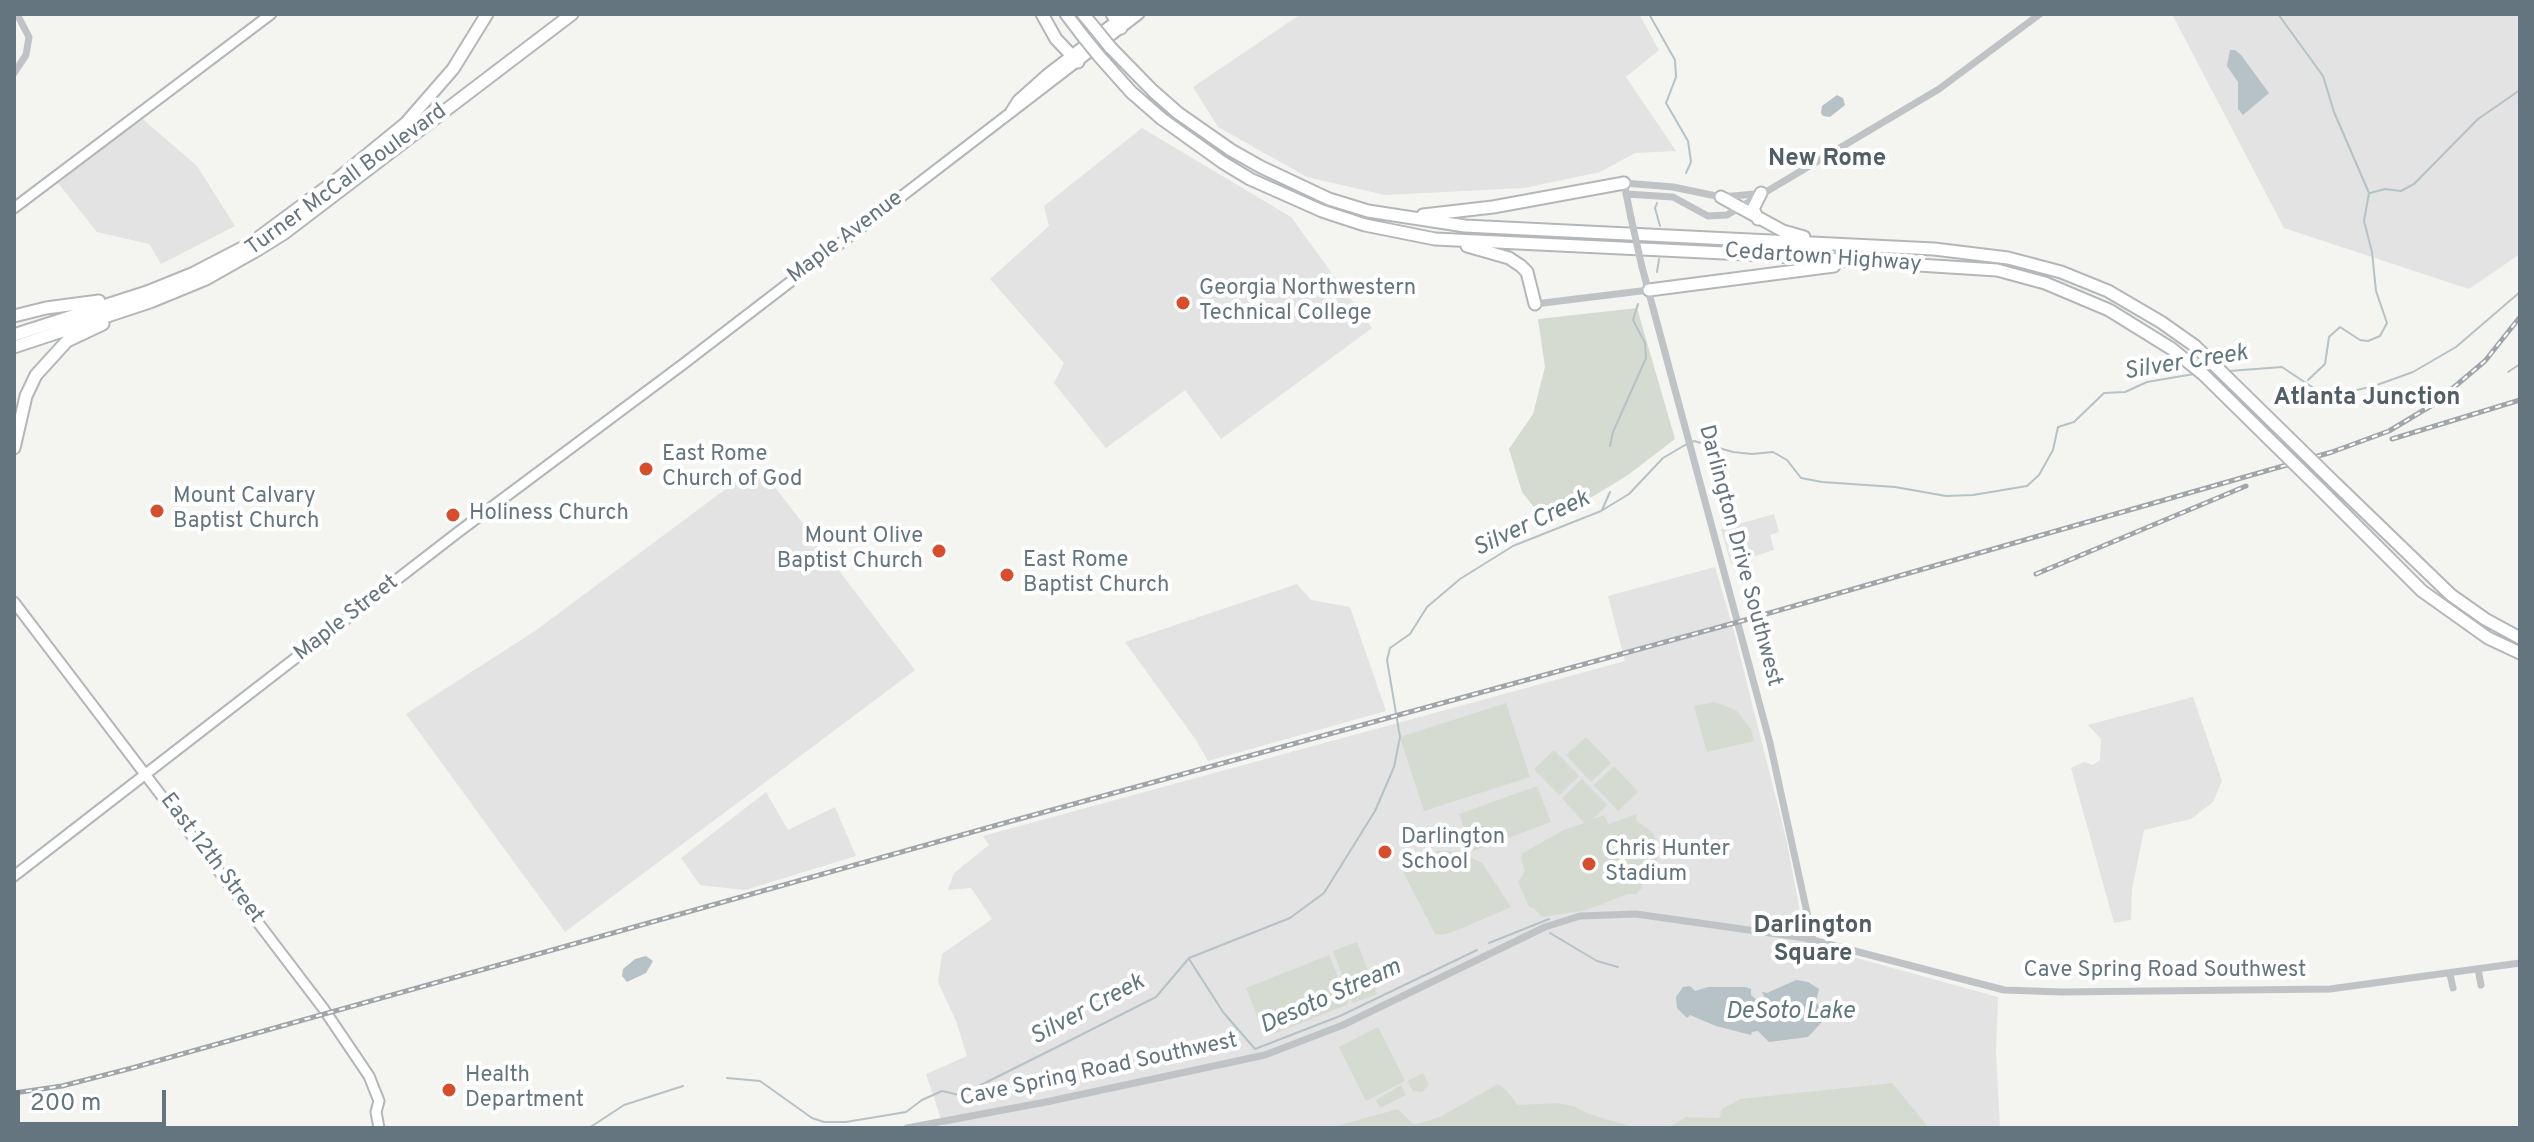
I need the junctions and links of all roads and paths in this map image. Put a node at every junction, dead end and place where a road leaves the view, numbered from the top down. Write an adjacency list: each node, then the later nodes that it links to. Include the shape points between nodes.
1 (17, 14): 15 (street, via 29,37 26,55)
2 (271, 14): 19 (main road)
3 (487, 14): 27 (highway, Turner McCall Boulevard, via 453,69 406,123 250,244 194,273)
4 (565, 14): 13 (highway)
5 (572, 14): 13 (highway, Turner McCall Boulevard)
6 (1042, 14): 14 (highway)
7 (1066, 14): 12 (highway, Cedartown Highway)
8 (1083, 14): 12 (highway, Cedartown Highway)
9 (1139, 14): 11 (main road, Maple Avenue)
10 (2040, 14): 17 (street, via 1939,89)
11 (1118, 19): 12 (main road, Maple Avenue)
12 (1097, 41): 14 (main road, Maple Avenue); 21 (highway, Cedartown Highway, via 1178,113 1231,150 1329,199); 23 (highway, Cedartown Highway, via 1141,101 1250,179 1365,225)
13 (531, 44): 28 (highway, Turner McCall Boulevard, via 283,234 206,279)
14 (1073, 59): 33 (main road, Maple Avenue)
15 (14, 73)
16 (1625, 189): 18 (street, via 1673,187); 20 (street, via 1673,197 1708,216); 21 (highway); 26 (street, Darlington Drive Southwest, bridge)
17 (1761, 193): 18 (street); 20 (street); 22 (highway, via 1753,209)
18 (1721, 197): 20 (highway)
19 (14, 208)
20 (1739, 208): 22 (highway)
21 (1403, 217): 24 (highway, Cedartown Highway, via 1465,226)
22 (1758, 220): 24 (highway)
23 (1435, 239): 25 (highway, Cedartown Highway); 29 (highway, via 1509,258 1527,272)
24 (1828, 244): 36 (highway, Cedartown Highway, bridge, via 2008,258 2108,291 2195,346 2451,595)
25 (1858, 262): 26 (highway); 37 (highway, Cedartown Highway, bridge, via 1997,270 2109,310 2172,349 2229,398 2422,591 2488,638)
26 (1649, 290): 29 (street); 40 (street, Darlington Drive Southwest, via 1770,743)
27 (123, 298): 30 (highway); 31 (highway, Turner McCall Boulevard)
28 (150, 302): 32 (highway, Turner McCall Boulevard); 34 (highway, via 67,341 44,364 26,396)
29 (1535, 304)
30 (14, 316)
31 (14, 335)
32 (14, 347)
33 (682, 365): 38 (main road, Maple Street)
34 (14, 448)
35 (14, 602): 38 (main road, East 12th Street)
36 (2520, 638)
37 (2520, 653)
38 (147, 774): 39 (main road, Maple Street); 46 (main road, East 12th Street, via 369,1076 379,1101)
39 (14, 876)
40 (1813, 940): 43 (street, Cave Spring Road Southwest, via 2004,990 2330,989); 47 (street, Cave Spring Road Southwest, via 1648,915 1580,916 1545,927 1343,1025 1265,1055)
41 (2520, 963): 42 (street, Cave Spring Road Southwest)
42 (2478, 969): 43 (street, Cave Spring Road Southwest); 44 (street)
43 (2450, 974): 45 (street)
44 (2481, 985)
45 (2453, 988)
46 (379, 1128)
47 (907, 1128)

